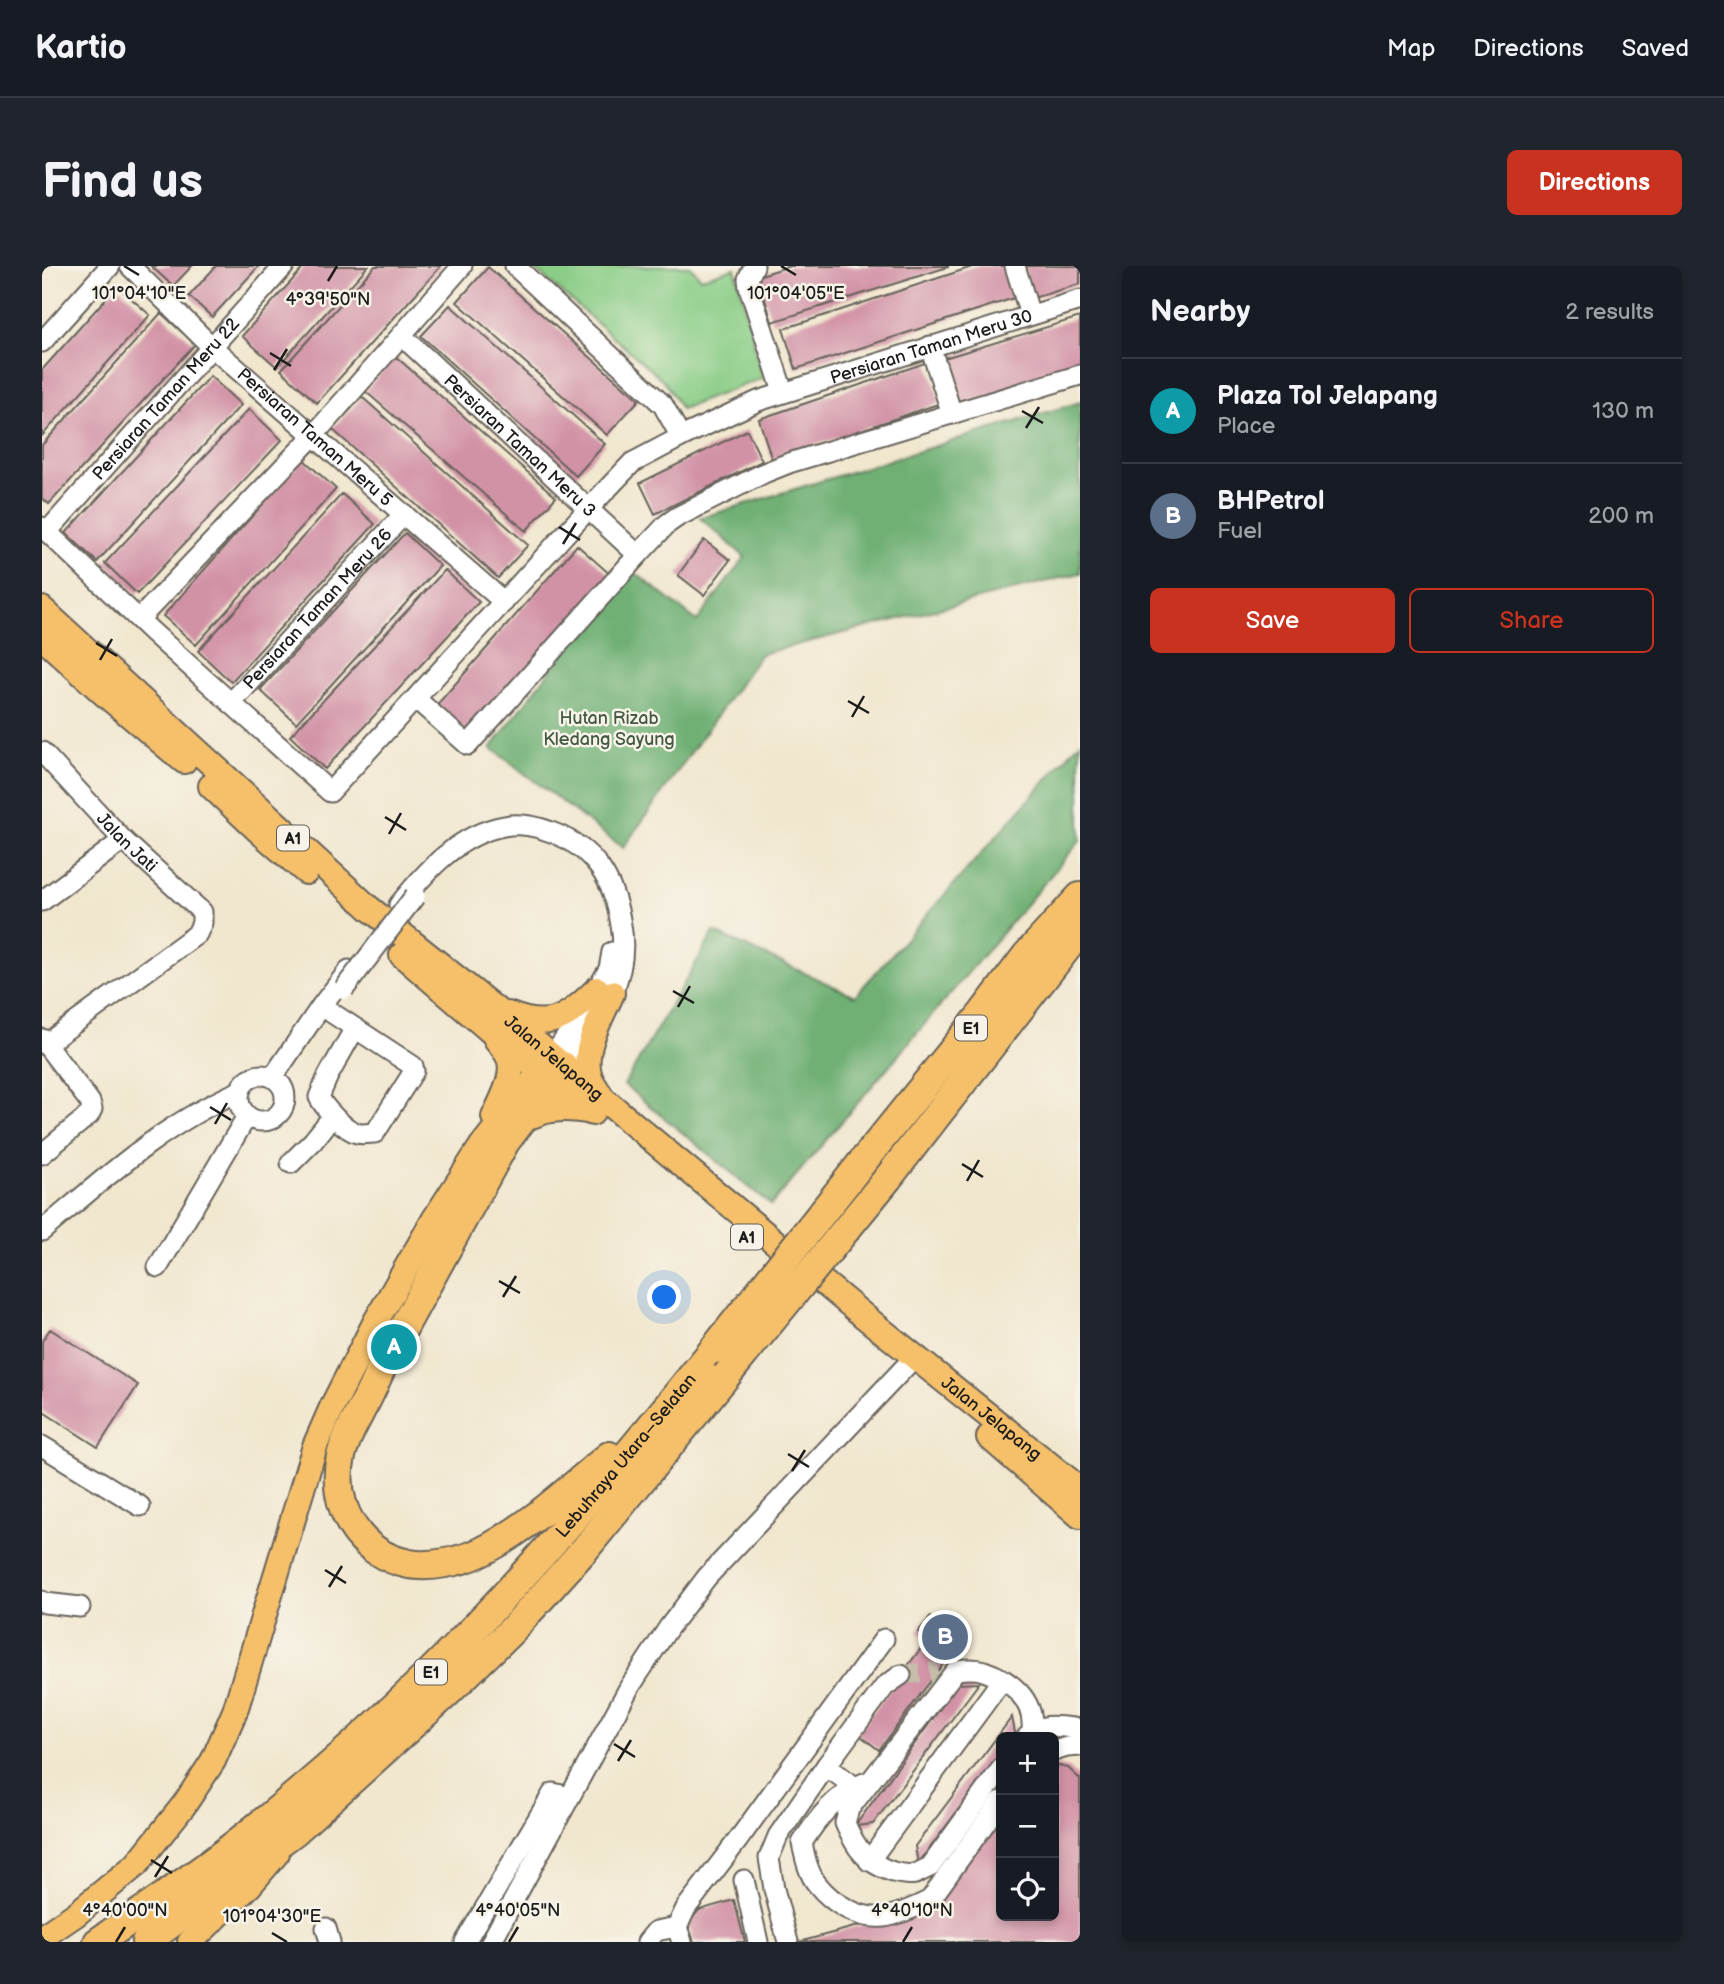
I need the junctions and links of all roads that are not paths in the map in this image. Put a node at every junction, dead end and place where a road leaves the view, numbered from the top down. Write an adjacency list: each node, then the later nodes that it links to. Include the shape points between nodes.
1 (110, 266): 11 (street)
2 (130, 266): 13 (street, Persiaran Taman Meru 5)
3 (284, 266): 13 (street, Persiaran Taman Meru 22)
4 (462, 266): 10 (street)
5 (515, 266): 18 (street, via 663,405)
6 (754, 266): 15 (street, via 748,279)
7 (1015, 266): 9 (street)
8 (1080, 300): 9 (street, Persiaran Taman Meru 30)
9 (1030, 315): 12 (street, Persiaran Taman Meru 30)
10 (402, 336): 17 (street); 19 (street, Persiaran Taman Meru 3)
11 (42, 342)
12 (930, 346): 15 (street, Persiaran Taman Meru 30); 16 (street)
13 (212, 347): 17 (street, Persiaran Taman Meru 5); 21 (street, Persiaran Taman Meru 22)
14 (1080, 375): 16 (street)
15 (783, 392): 18 (street, Persiaran Taman Meru 30)
16 (952, 414): 22 (street, via 764,473 677,517)
17 (313, 436): 20 (street, Persiaran Taman Meru 5); 25 (street)
18 (681, 437): 19 (street, Persiaran Taman Meru 30, via 632,463)
19 (588, 509): 22 (street, Persiaran Taman Meru 3); 23 (street, Persiaran Taman Meru 30)
20 (404, 514): 23 (street, Persiaran Taman Meru 5); 28 (street, Persiaran Taman Meru 26)
21 (45, 529): 25 (street)
22 (638, 555): 27 (street, via 468,745)
23 (504, 602): 27 (street, Persiaran Taman Meru 30)
24 (42, 609): 36 (main road, Jalan Jelapang / A1)
25 (139, 619): 28 (street)
26 (42, 637): 36 (main road, Jalan Jelapang / A1, via 260,832)
27 (416, 699): 28 (street, Persiaran Taman Meru 30, via 330,792)
28 (231, 703)
29 (43, 754): 30 (street, Jalan Jati)
30 (123, 841): 32 (street); 38 (street, Jalan Jati, via 202,912 202,923 197,934)
31 (1080, 897): 54 (highway, Lebuhraya Utara–Selatan / E1, bridge, via 1027,955)
32 (42, 901)
33 (1080, 931): 74 (highway, Lebuhraya Utara–Selatan / E1, bridge, via 888,1178 585,1549 512,1630)
34 (605, 991): 35 (street, bridge, via 614,938 612,917 593,870 564,845 530,833 501,834 458,854 438,872); 36 (main road, via 551,1021); 39 (street); 40 (street, via 618,982 623,940 612,888 599,865 569,839 531,826 505,825 464,841 428,871 321,1006); 42 (main road, via 588,1063)
35 (329, 1011): 37 (street); 40 (street)
36 (491, 1018): 39 (main road, Jalan Jelapang / A1); 46 (main road, via 510,1060 510,1073)
37 (355, 1028): 44 (street, via 319,1097); 44 (street, via 414,1070 375,1133 358,1134)
38 (44, 1042): 47 (street, via 92,1109)
39 (552, 1068): 42 (main road, Jalan Jelapang / A1); 45 (highway); 46 (main road)
40 (277, 1080): 41 (street, via 267,1075 253,1077); 43 (street, via 284,1090 284,1105 276,1116 261,1121)
41 (240, 1091): 43 (street, via 240,1105); 49 (street, via 149,1142)
42 (597, 1106): 45 (highway, via 553,1107); 53 (main road, Jalan Jelapang / A1); 56 (main road, Jalan Jelapang / A1)
43 (247, 1116): 50 (street)
44 (333, 1116): 48 (street)
45 (522, 1119): 51 (highway)
46 (481, 1147): 78 (main road, via 376,1321 314,1447 235,1711 214,1761 137,1864)
47 (42, 1154)
48 (291, 1163)
49 (42, 1231)
50 (158, 1267)
51 (401, 1332)
52 (385, 1360): 54 (highway, via 348,1432 338,1477 341,1501 349,1524 370,1548 412,1565 449,1563 514,1533 614,1452)
53 (906, 1366): 58 (main road, Jalan Jelapang / A1); 72 (street, via 707,1577 629,1688)
54 (685, 1386): 79 (highway, Lebuhraya Utara–Selatan / E1, via 519,1582 423,1679 327,1769 222,1854)
55 (42, 1446): 57 (street)
56 (1080, 1489)
57 (140, 1506)
58 (1080, 1516)
59 (42, 1601): 60 (street)
60 (80, 1607)
61 (884, 1639): 77 (street, via 686,1908)
62 (901, 1675): 69 (street, via 884,1686)
63 (1002, 1680): 65 (street, via 1025,1697 1034,1717); 71 (street, via 982,1670 947,1670); 75 (street)
64 (1080, 1729): 66 (street, via 1048,1726)
65 (1030, 1732)
66 (1034, 1732)
67 (1080, 1746): 68 (street)
68 (1059, 1749)
69 (825, 1766): 71 (street); 86 (street, via 778,1836 769,1858)
70 (996, 1776): 75 (street, via 930,1867 914,1874 898,1873)
71 (863, 1784): 73 (street, via 824,1810 802,1843 816,1883 861,1916 883,1917 930,1900); 75 (street, via 845,1823)
72 (569, 1797): 82 (street, via 553,1793); 83 (street)
73 (996, 1808)
74 (295, 1831): 80 (highway, Lebuhraya Utara–Selatan / E1); 81 (main road, via 250,1885)
75 (869, 1861)
76 (744, 1880): 85 (street)
77 (679, 1934): 84 (street, via 656,1931)
78 (42, 1937)
79 (98, 1942)
80 (146, 1942)
81 (190, 1942)
82 (466, 1942)
83 (491, 1942)
84 (647, 1942)
85 (758, 1942)
86 (788, 1942)

